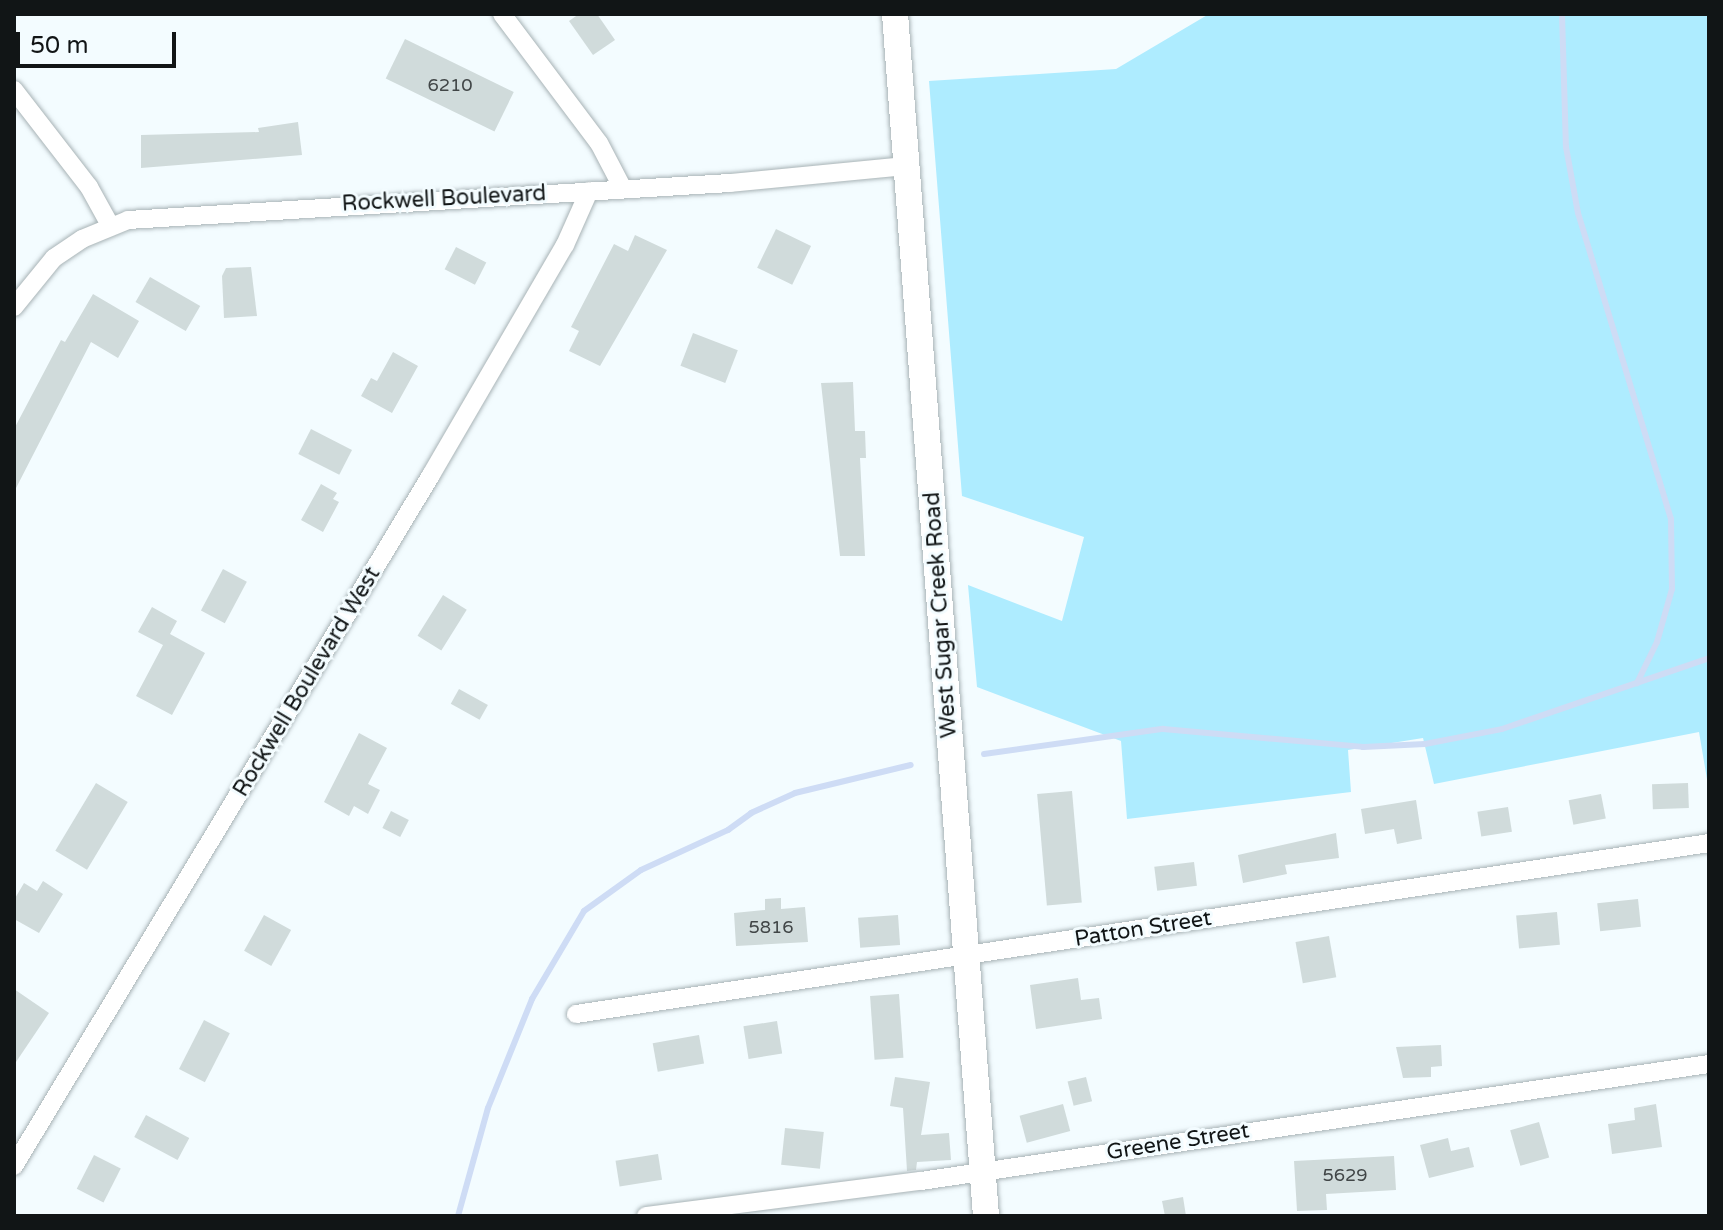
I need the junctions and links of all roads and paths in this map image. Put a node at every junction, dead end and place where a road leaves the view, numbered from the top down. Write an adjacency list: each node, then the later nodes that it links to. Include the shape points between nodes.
1 (502, 14): 5 (street, via 599,143)
2 (895, 14): 4 (main road, West Sugar Creek Road)
3 (14, 90): 7 (street, via 89,187)
4 (907, 166): 5 (street, Rockwell Boulevard); 10 (main road, West Sugar Creek Road)
5 (623, 189): 6 (street, Rockwell Boulevard)
6 (589, 191): 7 (street, Rockwell Boulevard, via 323,205); 13 (street, Rockwell Boulevard West, via 565,245 431,475)
7 (110, 225): 8 (street, Rockwell Boulevard, via 54,258)
8 (14, 307)
9 (1709, 843): 10 (street, Patton Street)
10 (968, 956): 11 (street, Patton Street); 14 (main road, West Sugar Creek Road)
11 (576, 1014)
12 (1709, 1064): 14 (street, Greene Street)
13 (14, 1166)
14 (983, 1172): 15 (street, Greene Street); 16 (main road, West Sugar Creek Road)
15 (646, 1216)
16 (986, 1216)

